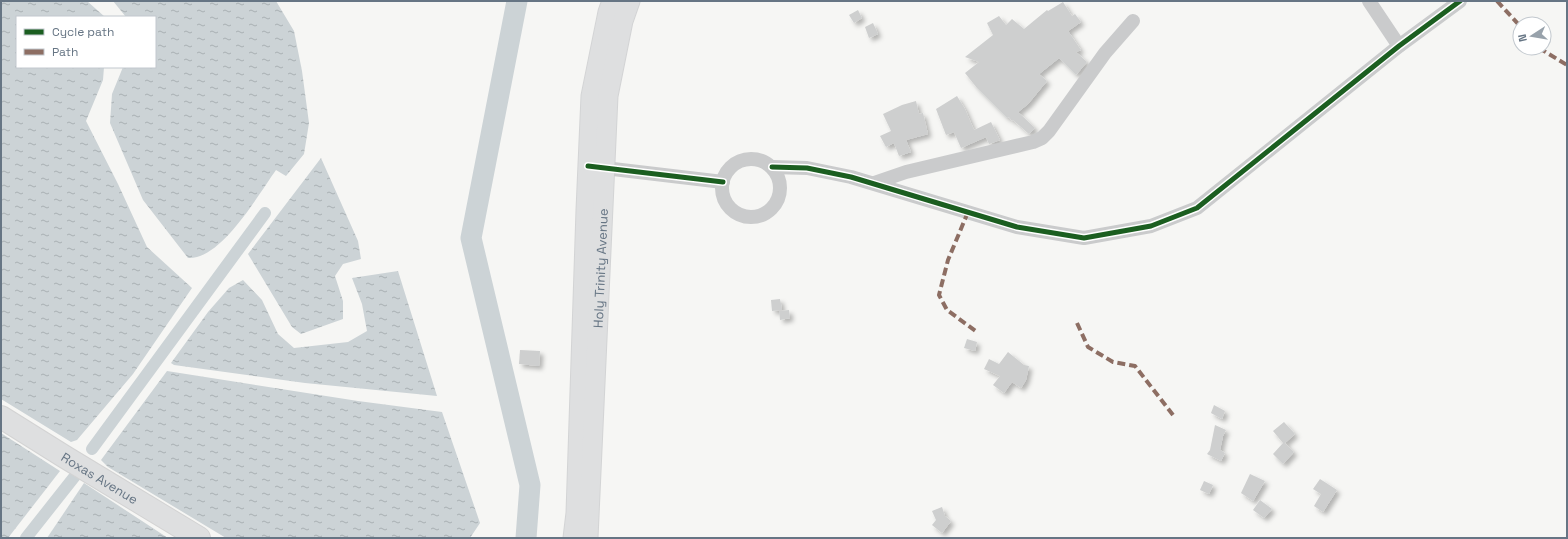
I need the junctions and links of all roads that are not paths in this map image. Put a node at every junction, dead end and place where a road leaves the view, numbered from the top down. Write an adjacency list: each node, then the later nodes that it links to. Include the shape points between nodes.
1 (612, 1): 7 (main road, Holy Trinity Avenue, via 591,96)
2 (630, 1): 7 (main road, Holy Trinity Avenue, via 623,20)
3 (1369, 1): 6 (street)
4 (1460, 1): 6 (street)
5 (1133, 21): 10 (street, via 1105,53 1042,138 906,172)
6 (1399, 46): 10 (street, via 1197,208 1151,226 1084,238 1017,227)
7 (597, 167): 9 (street); 13 (main road, Holy Trinity Avenue, via 586,210); 14 (main road, Holy Trinity Avenue)
8 (772, 167): 9 (street, via 755,159 741,161 727,172); 9 (street, via 778,177 779,198 764,214 754,217 743,216 734,211 726,203); 10 (street, via 806,168)
9 (723, 182)
10 (874, 183)
11 (1, 417): 12 (main road, Roxas Avenue)
12 (199, 538)
13 (574, 538)
14 (588, 538)

